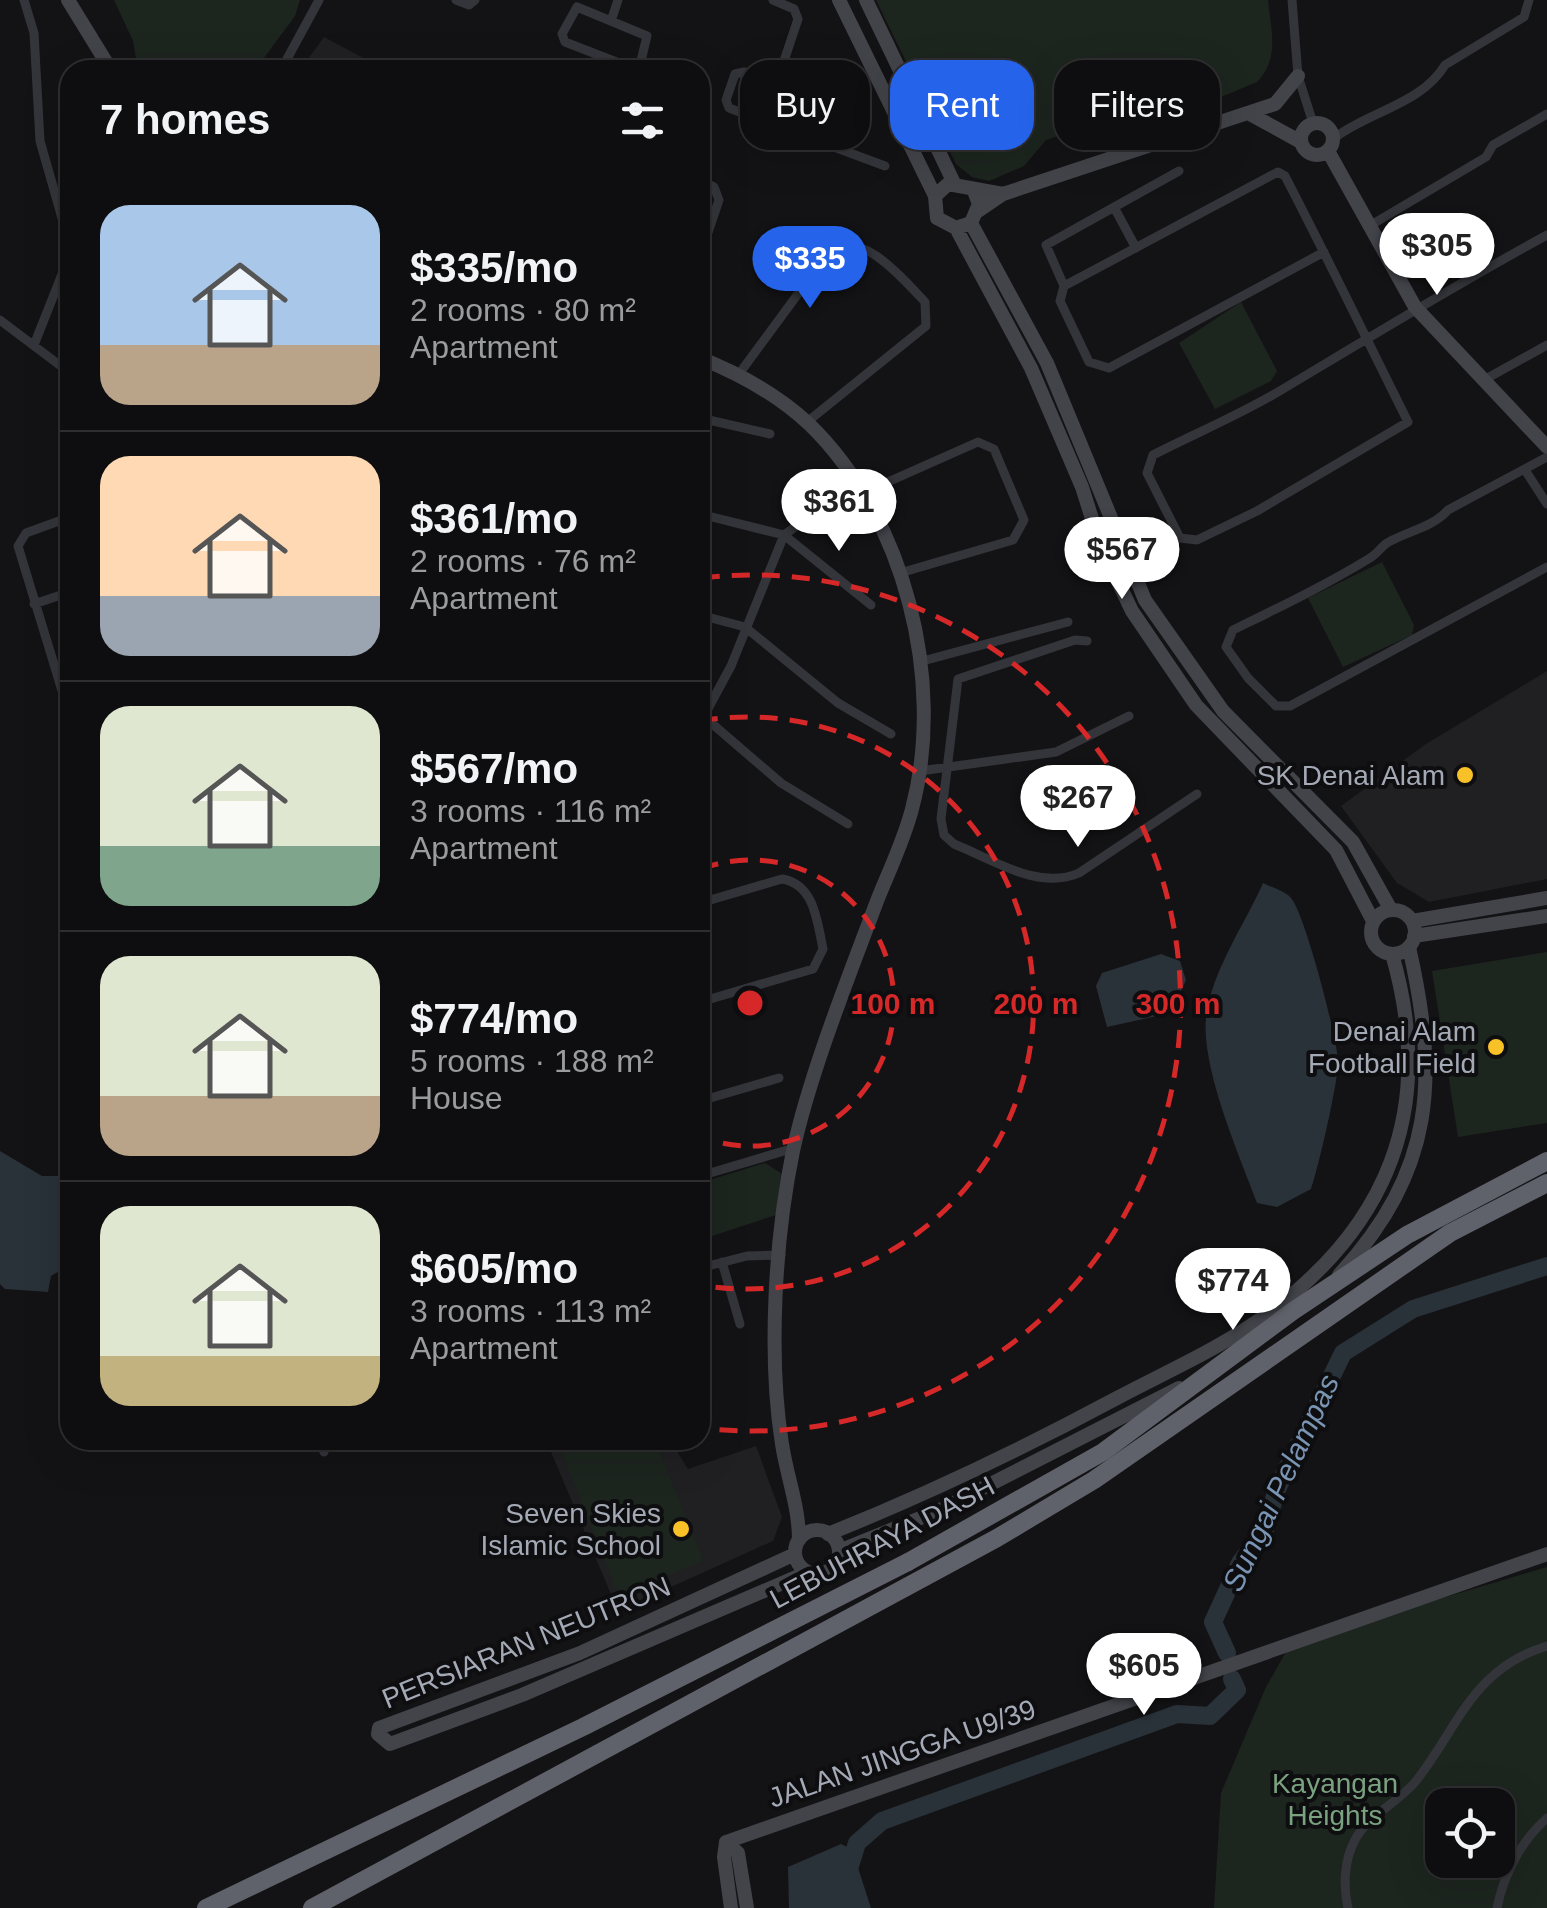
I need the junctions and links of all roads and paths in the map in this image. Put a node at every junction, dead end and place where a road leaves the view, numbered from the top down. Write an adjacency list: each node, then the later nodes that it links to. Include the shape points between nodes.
1 (24, 0): 34 (street, via 34,33 40,141)
2 (68, 0): 13 (street)
3 (319, 0): 14 (street)
4 (456, 0): 5 (street)
5 (474, 0)
6 (618, 0): 12 (street)
7 (772, 0): 17 (street, via 797,14)
8 (839, 0): 32 (street)
9 (866, 0): 28 (street)
10 (1292, 0): 19 (street)
11 (1528, 0): 24 (street, via 1524,17)
12 (612, 21): 15 (street, via 576,7 562,39); 16 (street, via 646,36)
13 (105, 60)
14 (287, 60)
15 (616, 60)
16 (638, 60)
17 (783, 60)
18 (740, 71): 20 (street, via 726,104)
19 (1298, 76): 21 (street, via 1275,104); 23 (street)
20 (740, 109)
21 (1250, 114): 23 (street); 31 (street)
22 (1547, 114): 36 (street)
23 (1306, 132): 24 (street, via 1327,126); 24 (street, via 1314,155)
24 (1331, 145): 36 (street)
25 (845, 150): 26 (street)
26 (884, 166)
27 (1179, 171): 33 (street)
28 (954, 183): 30 (street); 32 (street)
29 (710, 185): 37 (street, via 720,200)
30 (974, 191): 31 (street); 35 (street)
31 (1003, 194): 35 (street)
32 (935, 196): 35 (street, via 937,218)
33 (1116, 209): 39 (street); 42 (street, via 1044,246)
34 (60, 214)
35 (968, 221): 84 (street, via 1048,363 1146,600 1223,711 1353,842); 86 (street, via 1132,611 1196,705 1336,850)
36 (1371, 225): 43 (street)
37 (710, 228)
38 (1547, 234): 43 (street)
39 (1136, 248): 40 (street, via 1278,172); 42 (street)
40 (1324, 252): 42 (street, via 1109,368 1089,362 1060,302); 45 (street)
41 (60, 276): 46 (street)
42 (1064, 286)
43 (1415, 307): 45 (street); 51 (street)
44 (0, 320): 46 (street)
45 (1368, 341): 45 (street, via 1408,422 1403,429 1197,540 1175,534 1147,473 1153,455)
46 (34, 345): 49 (street)
47 (1547, 345): 51 (street)
48 (710, 362): 50 (street)
49 (60, 366)
50 (739, 374): 53 (street); 53 (street, via 831,249 856,245 884,263 926,302 926,326)
51 (1484, 380): 55 (street)
52 (710, 420): 54 (street)
53 (807, 422): 58 (street)
54 (770, 434)
55 (1547, 447)
56 (1547, 457): 57 (street)
57 (1525, 470): 59 (street); 63 (street, via 1233,630 1226,647 1276,706 1290,706)
58 (859, 488): 62 (street); 64 (street); 64 (street, via 978,442 994,449 1012,483 1024,520 1012,540)
59 (1547, 504)
60 (710, 516): 62 (street)
61 (60, 521): 66 (street, via 20,538)
62 (784, 535): 67 (street); 70 (street)
63 (1547, 567)
64 (900, 573): 72 (street)
65 (60, 595): 66 (street)
66 (34, 604): 73 (street)
67 (871, 605)
68 (710, 618): 70 (street)
69 (1068, 622): 72 (street)
70 (744, 626): 74 (street); 77 (street, via 838,703)
71 (1087, 640): 78 (street, via 968,673 954,690)
72 (919, 662): 79 (street)
73 (60, 674)
74 (710, 701)
75 (1129, 716): 78 (street, via 1056,752)
76 (710, 722): 81 (street, via 781,783)
77 (891, 734)
78 (950, 768): 79 (street); 80 (street, via 942,831 954,844 1058,880 1079,873)
79 (920, 771): 92 (street, via 912,811)
80 (1198, 794)
81 (848, 824)
82 (1547, 898): 87 (street)
83 (710, 900): 89 (street, via 793,881 807,890 823,948 812,970)
84 (1391, 910): 86 (street); 87 (street)
85 (1547, 916): 87 (street)
86 (1373, 921): 88 (street, via 1373,943)
87 (1412, 935): 88 (street); 103 (street, via 1429,1075 1418,1140 1385,1216 1315,1300 1207,1374 940,1510)
88 (1392, 954): 101 (street, via 1411,1048 1402,1127 1374,1200 1330,1258 1257,1322 1200,1357 932,1493)
89 (710, 999)
90 (779, 1078): 91 (street)
91 (710, 1098)
92 (794, 1148): 94 (street); 96 (street)
93 (1547, 1161): 109 (highway, LEBUHRAYA DASH, bridge, via 1407,1235 1103,1452 908,1562)
94 (710, 1173)
95 (1547, 1183): 110 (highway, LEBUHRAYA DASH, via 1450,1232 1094,1480)
96 (780, 1255): 97 (street); 100 (street, via 776,1376 782,1445)
97 (722, 1262): 98 (street); 99 (street)
98 (710, 1265)
99 (740, 1324)
100 (799, 1510): 101 (street); 102 (street)
101 (823, 1532): 102 (street); 103 (street)
102 (797, 1547): 105 (street); 105 (street, PERSIARAN NEUTRON, via 631,1632 379,1728 378,1734 390,1744 522,1695)
103 (839, 1551): 105 (street, via 830,1570)
104 (1547, 1554): 108 (street, JALAN JINGGA U9/39)
105 (808, 1572)
106 (1547, 1646): 113 (street, via 1519,1656 1478,1688 1418,1779 1357,1836 1345,1877)
107 (1547, 1818): 114 (street, via 1530,1832 1512,1864)
108 (726, 1842): 111 (street); 112 (street, via 738,1854)
109 (206, 1908)
110 (312, 1908)
111 (731, 1908)
112 (747, 1908)
113 (1348, 1908)
114 (1497, 1908)

